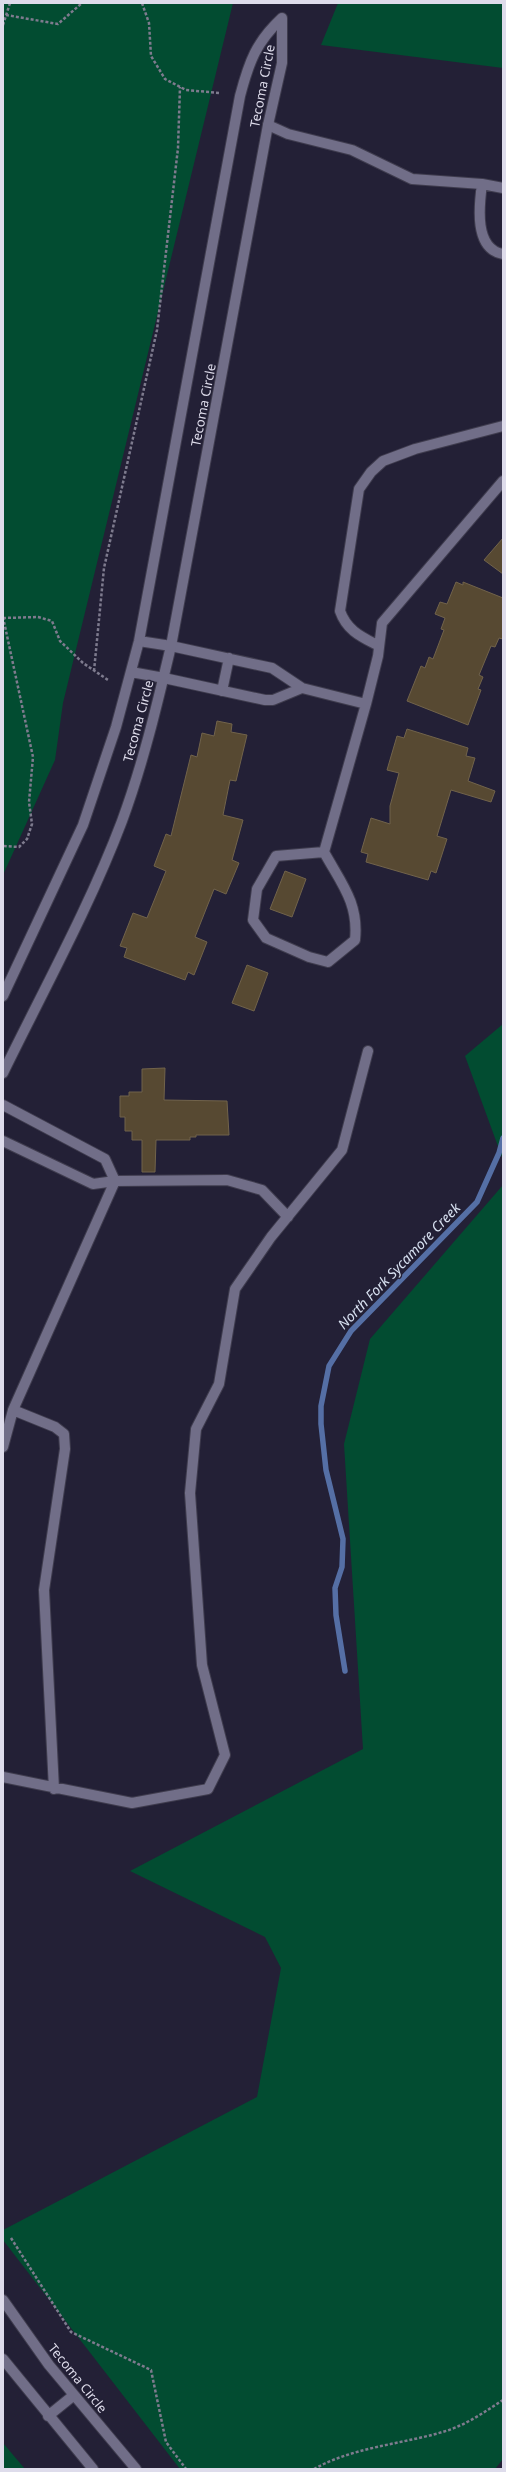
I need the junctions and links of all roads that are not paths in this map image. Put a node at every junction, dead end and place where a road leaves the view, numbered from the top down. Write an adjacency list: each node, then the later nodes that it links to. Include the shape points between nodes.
1 (268, 125): 2 (street, via 288,134 352,150 412,179); 7 (street, Tecoma Circle, via 282,63 282,18 260,42 249,63 240,96); 8 (street, Tecoma Circle)
2 (482, 184): 3 (street); 4 (street, via 479,203 486,246 494,252)
3 (503, 188)
4 (503, 254)
5 (503, 426): 9 (street, via 415,449 383,461 371,472 359,490 340,611 344,623 350,629)
6 (503, 481): 9 (street, via 382,623)
7 (139, 641): 8 (street); 11 (street, Tecoma Circle)
8 (171, 646): 10 (street); 12 (street, Tecoma Circle)
9 (379, 646): 15 (street)
10 (229, 658): 13 (street, via 272,668); 14 (street)
11 (131, 672): 12 (street); 17 (street, Tecoma Circle, via 116,727 83,825)
12 (164, 678): 14 (street); 19 (street, Tecoma Circle, via 122,822 92,890)
13 (302, 688): 14 (street, via 273,700); 15 (street)
14 (222, 690)
15 (366, 704): 16 (street)
16 (324, 852): 16 (street, via 352,903 357,921 355,940 328,962 309,957 266,938 253,920 257,889 276,856)
17 (3, 996)
18 (368, 1051): 23 (street, via 342,1150)
19 (3, 1072)
20 (3, 1105): 22 (street, via 105,1159)
21 (3, 1141): 22 (street, via 93,1184)
22 (116, 1181): 23 (street, via 227,1180 262,1190); 24 (street)
23 (288, 1218): 27 (street, via 235,1290 219,1384 196,1429 190,1493 202,1665 225,1755 208,1789 132,1803)
24 (13, 1410): 25 (street); 27 (street, via 55,1427 64,1434 65,1449 44,1590)
25 (3, 1447)
26 (3, 1777): 27 (street)
27 (54, 1789)
28 (3, 2300): 30 (street, Tecoma Circle)
29 (3, 2359): 31 (street)
30 (74, 2395): 31 (street); 33 (street, Tecoma Circle)
31 (48, 2416): 32 (street)
32 (93, 2469)
33 (136, 2469)

